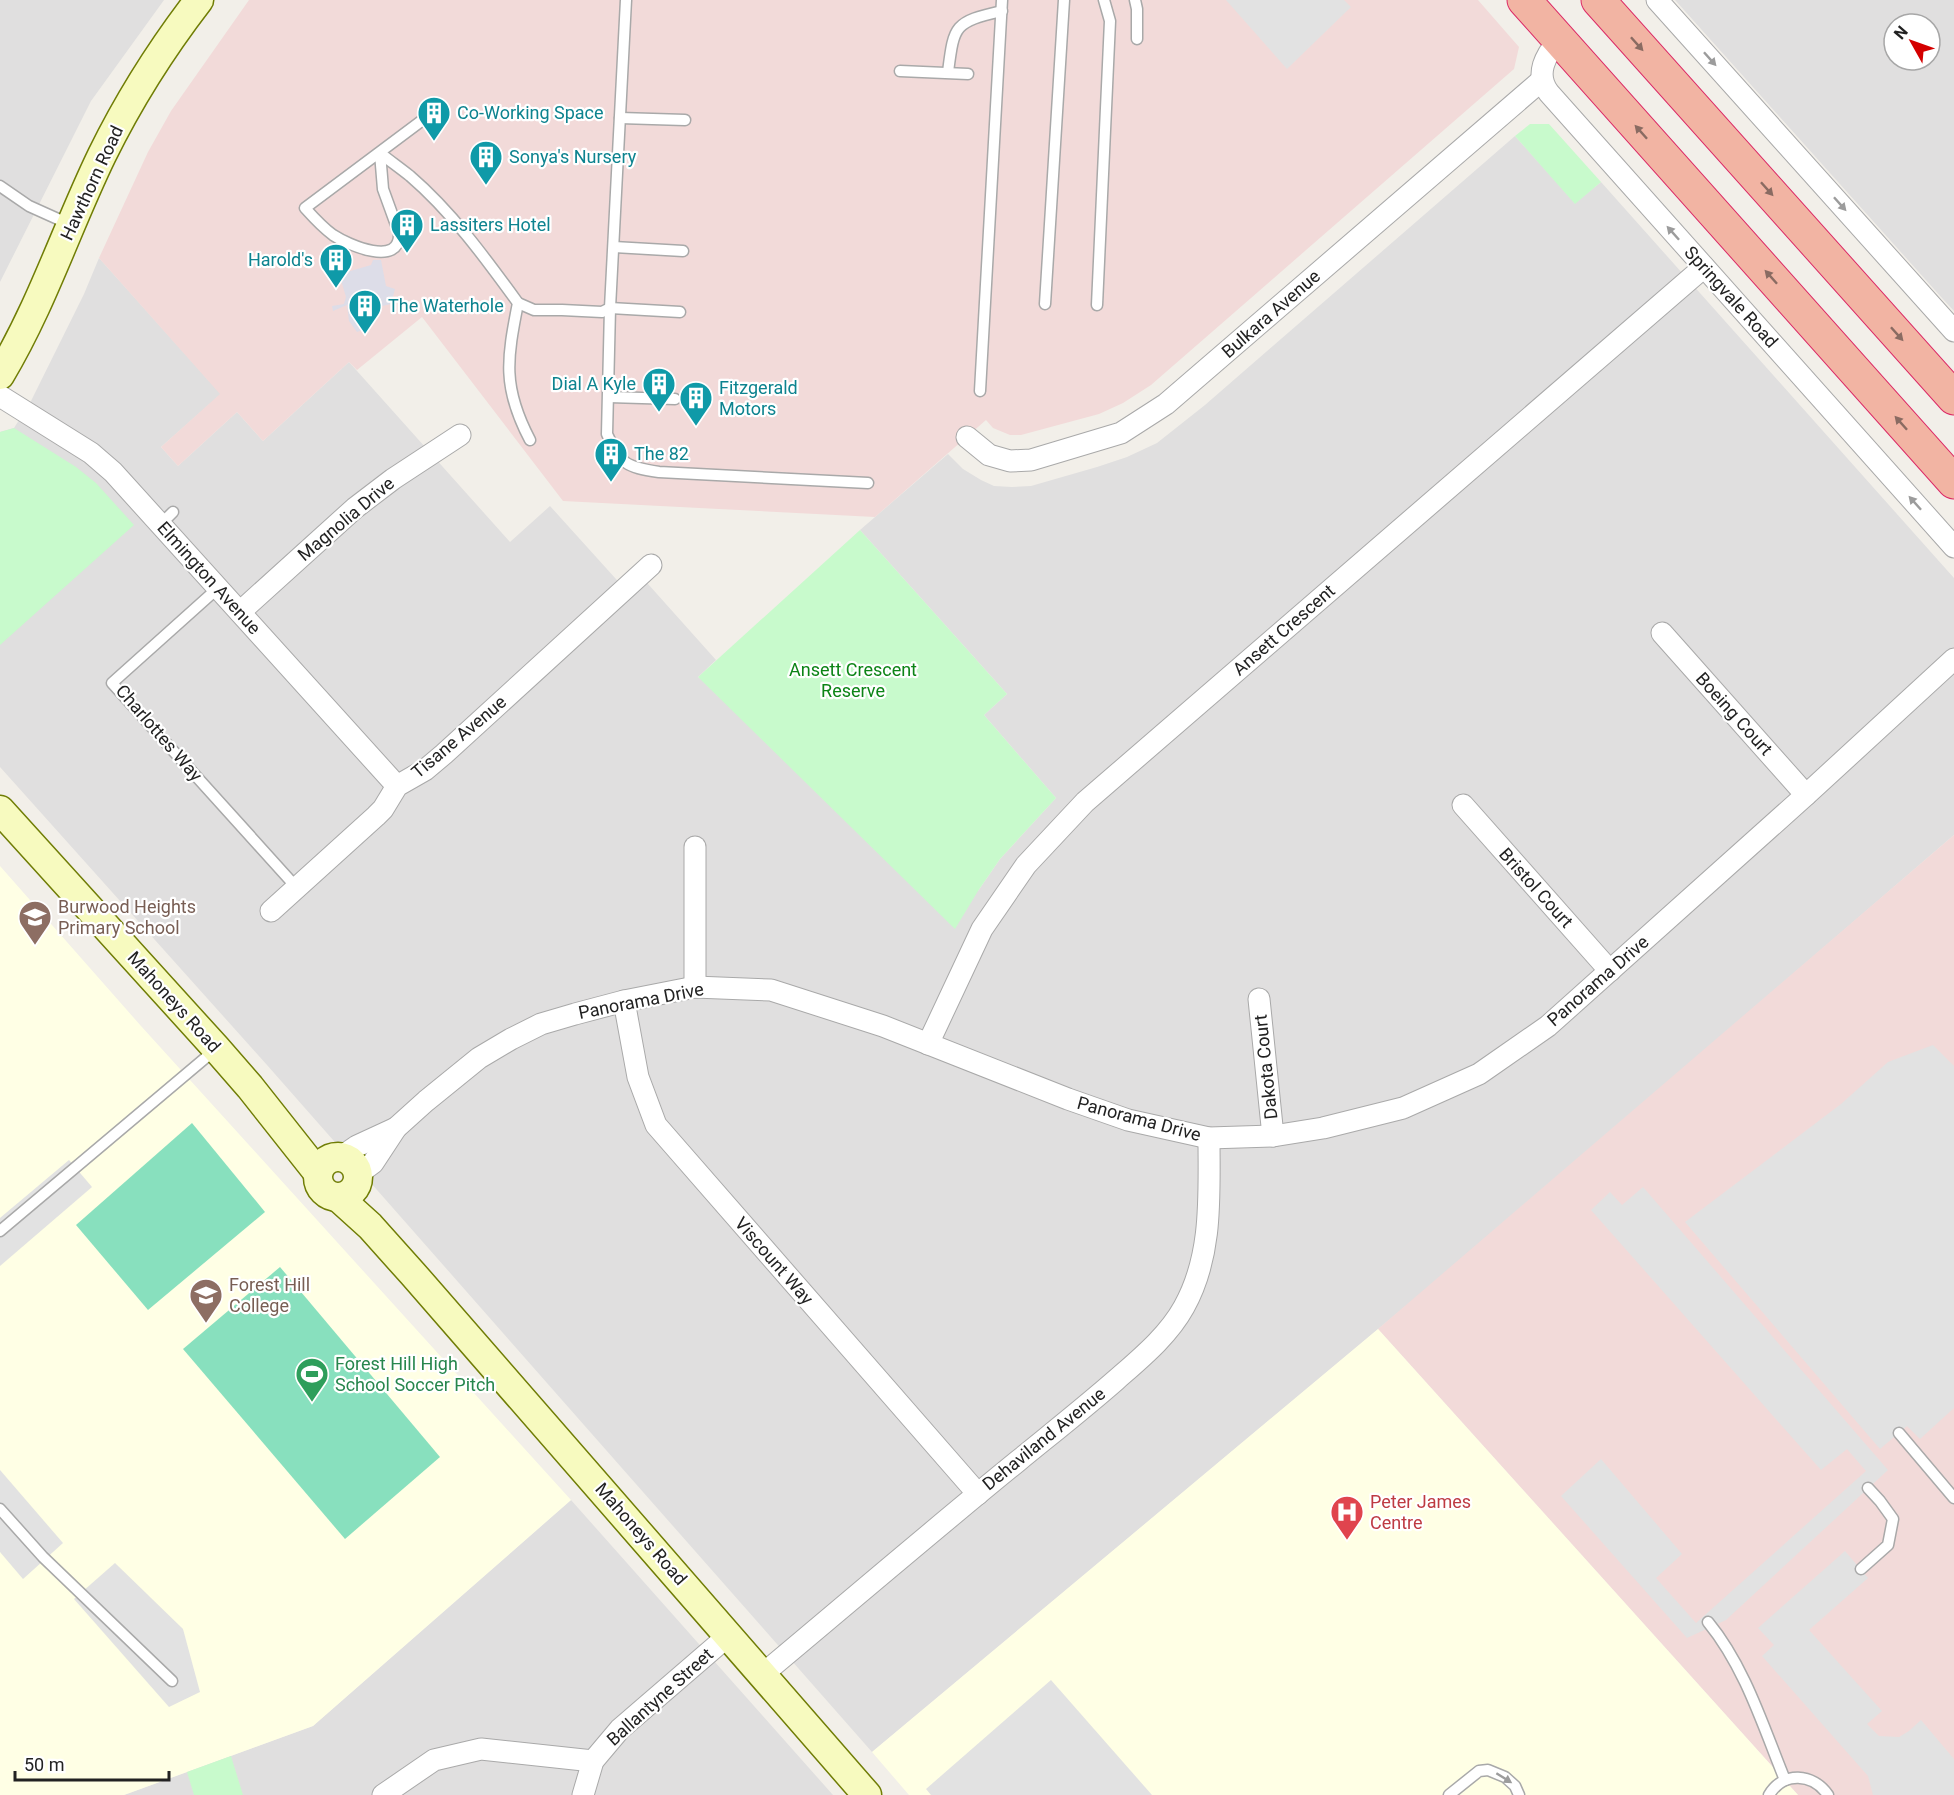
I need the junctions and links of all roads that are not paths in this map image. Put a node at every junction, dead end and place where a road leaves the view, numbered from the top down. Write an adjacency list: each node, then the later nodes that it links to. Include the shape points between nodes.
1 (199, 0): 21 (main road, Hawthorn Road, via 124,114)
2 (626, 0): 17 (lane)
3 (1064, 0): 26 (lane)
4 (1104, 0): 27 (lane, via 1110,21)
5 (1135, 0): 10 (lane)
6 (1524, 0): 11 (highway)
7 (1598, 0): 35 (highway, one-way to 35)
8 (1657, 0): 30 (street, one-way to 30)
9 (1002, 6): 13 (lane, via 959,27 952,39); 32 (lane)
10 (1137, 39)
11 (1559, 39): 15 (street, via 1547,54); 40 (highway, one-way to 11)
12 (900, 72): 13 (lane)
13 (948, 72): 14 (lane)
14 (968, 74)
15 (1542, 80): 24 (street, Springvale Road, one-way to 15, via 1549,93); 38 (street, Bulkara Avenue, via 1143,420 1121,433 1031,460 1010,461 989,455)
16 (436, 110): 19 (lane)
17 (620, 118): 18 (lane); 22 (lane)
18 (685, 120)
19 (380, 153): 19 (lane, via 305,208 341,239 386,253 400,240 383,189); 25 (lane, via 445,210)
20 (0, 186): 21 (lane, via 29,206)
21 (72, 225): 31 (main road, Hawthorn Road)
22 (614, 247): 23 (lane); 28 (lane)
23 (683, 251)
24 (1704, 267): 42 (street, Springvale Road, one-way to 24); 59 (street, Ansett Crescent, via 1085,802 1026,865 982,929)
25 (519, 303): 28 (lane, via 534,310 602,312); 39 (lane, via 509,352 511,391)
26 (1045, 304)
27 (1097, 305)
28 (610, 308): 29 (lane); 34 (lane)
29 (680, 312)
30 (1954, 331)
31 (0, 375)
32 (980, 391)
33 (0, 396): 44 (street, Elmington Avenue, via 97,457 167,518)
34 (609, 397): 36 (lane); 41 (lane, via 607,434 622,461 636,469)
35 (1954, 398)
36 (675, 399)
37 (460, 435): 45 (street, Magnolia Drive, via 355,508)
38 (967, 437)
39 (530, 440)
40 (1954, 482)
41 (868, 483)
42 (1954, 547)
43 (651, 565): 48 (street, Tisane Avenue, via 438,760)
44 (218, 588): 45 (street, Elmington Avenue); 53 (lane, Charlottes Way, via 112,683)
45 (240, 612): 48 (street, Elmington Avenue)
46 (1662, 633): 49 (street, Boeing Court)
47 (1954, 659): 49 (street, Panorama Drive)
48 (397, 786): 53 (street, Tisane Avenue, via 383,809)
49 (1806, 795): 55 (street, Panorama Drive)
50 (1463, 805): 55 (street, Bristol Court)
51 (0, 810): 60 (main road, Mahoneys Road)
52 (695, 847): 56 (street)
53 (297, 888): 54 (street, Tisane Avenue)
54 (271, 911)
55 (1610, 971): 61 (street, Panorama Drive, via 1548,1026 1479,1074 1403,1108)
56 (695, 987): 58 (street, Panorama Drive); 59 (street, Panorama Drive, via 771,990)
57 (1259, 999): 61 (street, Dakota Court)
58 (624, 1001): 63 (street, Panorama Drive, via 541,1024 479,1058 396,1128 357,1146); 67 (street, Viscount Way, via 638,1077 656,1125)
59 (928, 1044): 62 (street, Panorama Drive, via 1118,1116)
60 (216, 1048): 63 (main road, Mahoneys Road, via 250,1088); 64 (lane)
61 (1273, 1136): 62 (street, Panorama Drive)
62 (1209, 1138): 67 (street, Dehaviland Avenue, via 1207,1240 1199,1275 1184,1308 1140,1359)
63 (342, 1173): 72 (main road, Mahoneys Road, via 370,1196 413,1274)
64 (0, 1231)
65 (1899, 1433): 68 (lane)
66 (1868, 1488): 70 (lane, via 1893,1519 1888,1545)
67 (978, 1494): 73 (street, Dehaviland Avenue)
68 (1954, 1498)
69 (0, 1509): 74 (lane, via 43,1557)
70 (1861, 1569)
71 (1708, 1622): 76 (lane, via 1724,1641 1748,1689)
72 (729, 1635): 73 (main road, Mahoneys Road); 75 (street, Ballantyne Street, via 620,1729)
73 (763, 1674): 79 (main road, Mahoneys Road)
74 (172, 1681)
75 (592, 1761): 77 (street, via 481,1749 434,1760); 78 (street, Ballantyne Street)
76 (1785, 1780): 82 (lane); 83 (lane, via 1809,1779)
77 (383, 1795)
78 (583, 1795)
79 (867, 1795)
80 (1449, 1795): 81 (lane, one-way to 81, via 1479,1771 1488,1770 1505,1777)
81 (1519, 1795)
82 (1769, 1795)
83 (1828, 1795)

